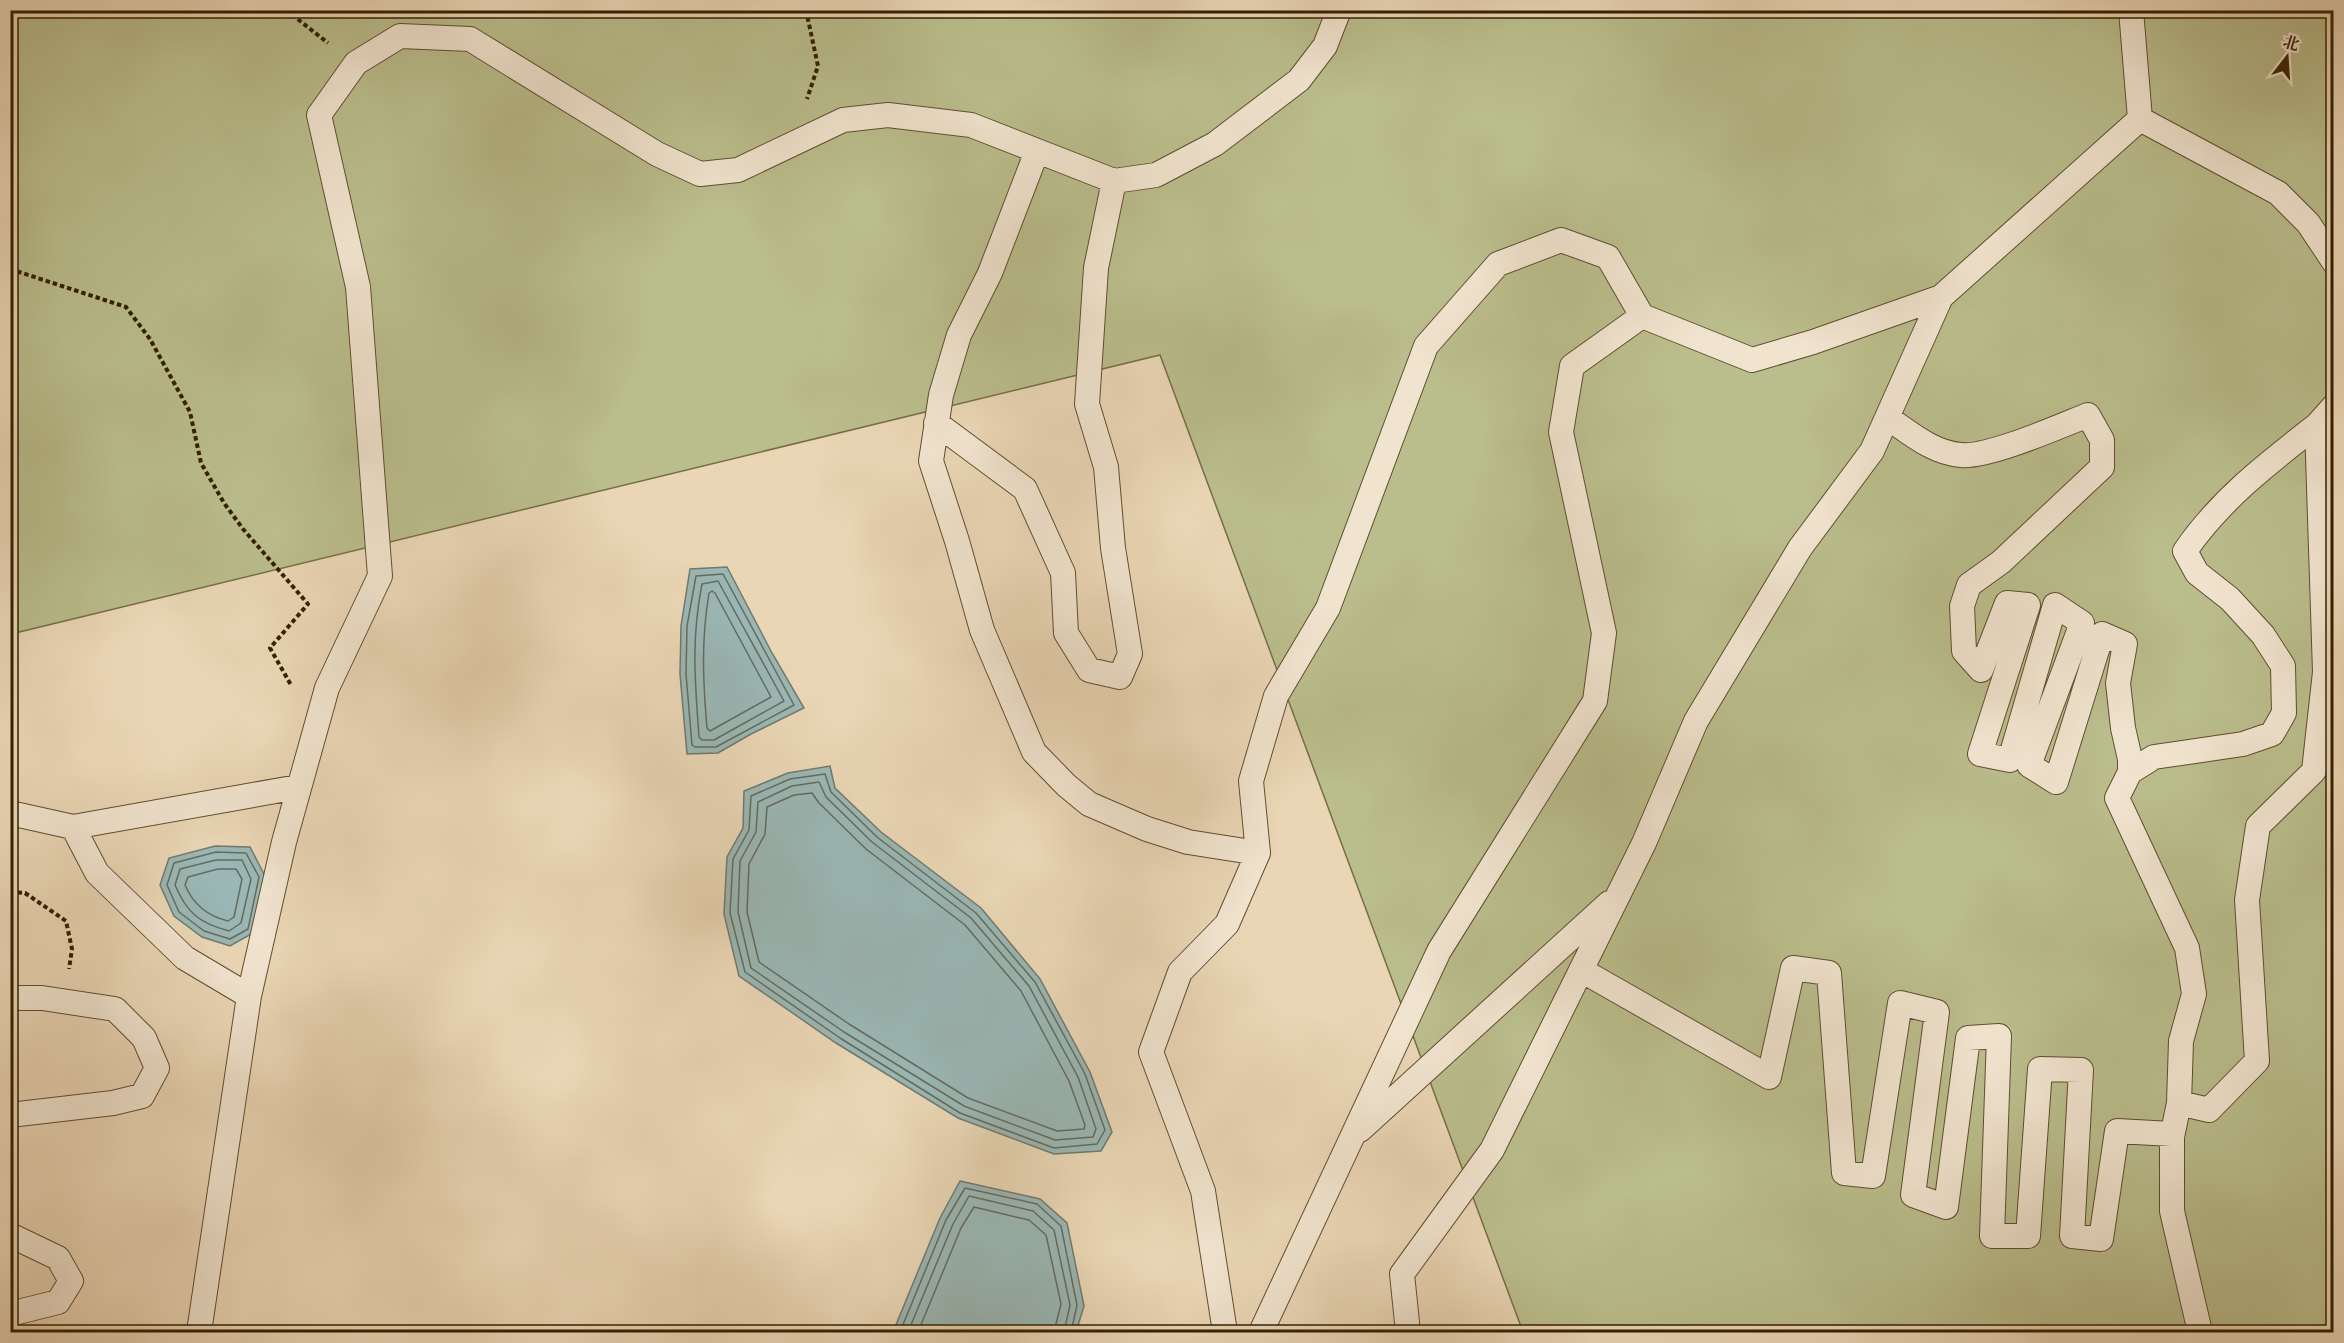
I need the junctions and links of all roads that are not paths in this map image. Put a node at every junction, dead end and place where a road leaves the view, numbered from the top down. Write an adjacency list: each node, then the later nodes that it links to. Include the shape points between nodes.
1 (1339, 10): 5 (lane, via 1325,46 1299,80 1215,144 1156,175)
2 (2131, 10): 3 (lane)
3 (2140, 119): 6 (lane, via 2278,193 2308,223); 7 (lane)
4 (1037, 151): 5 (lane); 11 (lane, via 990,273 959,335); 14 (lane, via 971,125 888,115 843,120 738,170 700,174 657,154 470,39 400,36 356,63 320,115 358,287 380,576 327,688)
5 (1114, 181): 11 (lane, via 1096,268 1087,404 1106,467 1113,548 1130,654 1120,677 1089,670 1066,633 1063,573 1025,489)
6 (2334, 262)
7 (1941, 297): 8 (lane, via 1752,360); 10 (lane)
8 (1642, 316): 17 (lane, via 1608,257 1561,240 1498,264 1426,346 1328,608 1276,696 1251,781); 25 (lane, via 1572,366 1561,432 1604,633 1595,701 1439,951)
9 (2334, 406): 12 (lane)
10 (1888, 418): 13 (lane, via 1926,445 1961,456 1992,451 2088,415 2102,440 2102,467 2001,562 1969,585 1962,606 1964,651 1981,670 2007,603 2028,605 1980,754 2010,760 2055,605 2082,623 2029,765 2056,782 2102,634 2125,644 2118,683); 18 (lane, via 1872,451 1800,549 1696,721)
11 (936, 423): 17 (lane, via 930,461 982,630 1034,752 1089,804 1188,842)
12 (2317, 425): 13 (lane, via 2258,470 2204,523 2185,551 2197,573 2230,599 2263,635 2283,666 2284,713 2272,734 2243,744 2154,757); 22 (lane, via 2325,672 2314,771 2258,826 2247,900 2257,1061 2209,1110)
13 (2130, 772): 22 (lane, via 2117,798 2187,948 2194,994 2181,1041)
14 (298, 787): 16 (lane); 20 (lane)
15 (10, 813): 16 (lane)
16 (73, 827): 20 (lane, via 97,873 185,958)
17 (1258, 853): 29 (lane, via 1227,924 1180,972 1151,1052 1203,1191)
18 (1619, 893): 19 (lane); 25 (lane)
19 (1581, 970): 24 (lane, via 1769,1077 1793,968 1828,973 1844,1173 1873,1176 1900,1003 1937,1012 1913,1196 1946,1207 1968,1038 1999,1036 1992,1236 2028,1236 2040,1069 2082,1070 2072,1236 2101,1239 2117,1131); 31 (lane, via 1492,1150 1401,1274)
20 (249, 996): 28 (lane)
21 (10, 998): 23 (lane, via 42,998 115,1009 144,1038 156,1068 142,1096)
22 (2179, 1103): 24 (lane)
23 (10, 1115)
24 (2172, 1134): 32 (lane, via 2172,1211)
25 (1352, 1138): 30 (lane)
26 (10, 1235): 27 (lane, via 58,1258 71,1281 58,1302)
27 (10, 1314)
28 (199, 1332)
29 (1225, 1332)
30 (1261, 1332)
31 (1408, 1332)
32 (2200, 1332)

